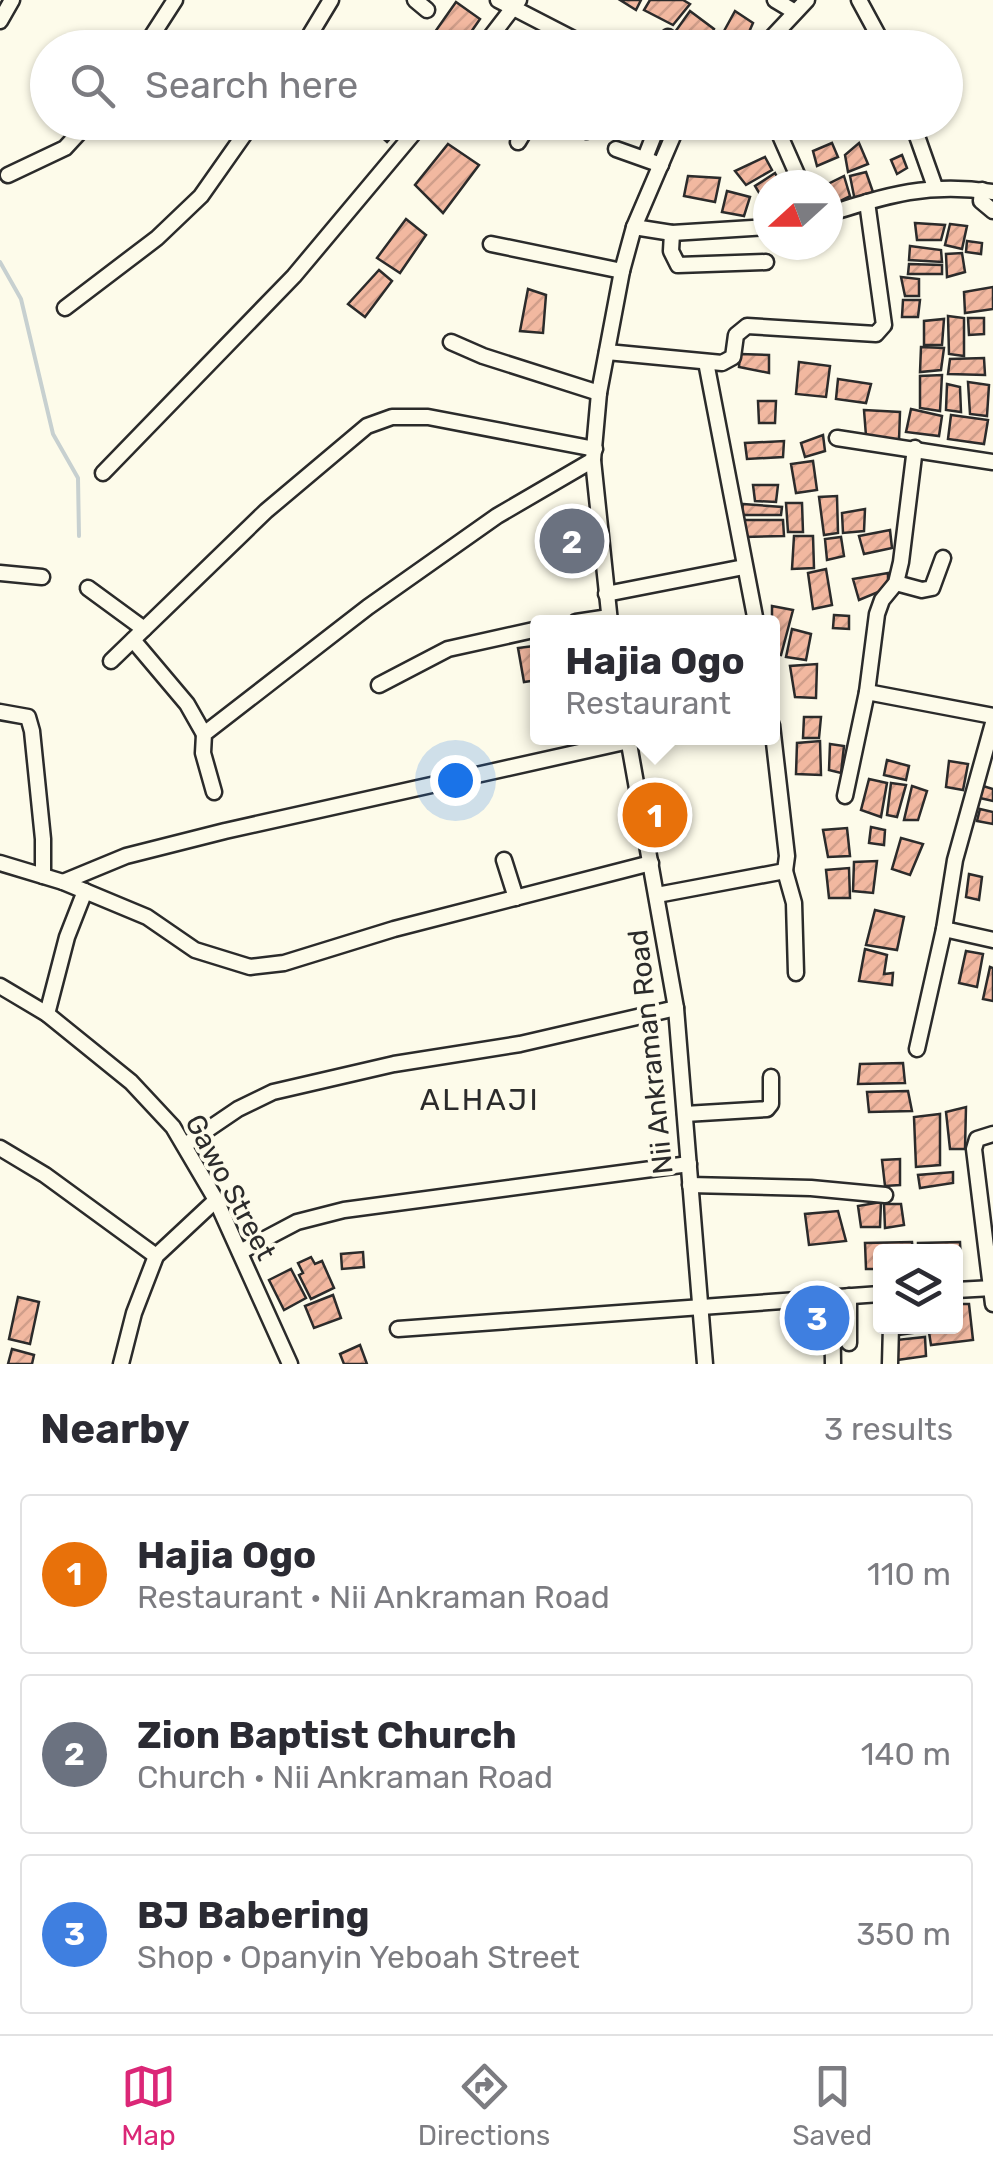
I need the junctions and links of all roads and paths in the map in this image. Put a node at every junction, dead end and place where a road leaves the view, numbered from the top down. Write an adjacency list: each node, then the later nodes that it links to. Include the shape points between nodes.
1 (12, 0): 10 (street)
2 (175, 0): 11 (street)
3 (331, 0): 12 (street)
4 (498, 0): 8 (street)
5 (775, 0): 9 (street)
6 (806, 0): 9 (street)
7 (859, 0): 16 (street)
8 (515, 5): 13 (street); 14 (street)
9 (795, 12): 15 (street)
10 (0, 21)
11 (156, 30)
12 (313, 30)
13 (496, 30)
14 (556, 30)
15 (778, 30)
16 (875, 30)
17 (71, 140): 28 (street)
18 (240, 140): 40 (street, via 200,196 158,238)
19 (408, 140): 49 (street, via 294,276)
20 (652, 140): 25 (street)
21 (671, 140): 26 (street)
22 (782, 140): 27 (street)
23 (918, 140): 29 (street)
24 (616, 149): 25 (street)
25 (645, 158): 26 (street)
26 (661, 165): 34 (street)
27 (795, 170)
28 (8, 176)
29 (935, 187): 30 (street); 31 (street)
30 (988, 191): 33 (street, via 981,202)
31 (868, 202): 32 (street); 43 (street, via 884,325 876,334 747,326 736,335 729,362)
32 (843, 210)
33 (993, 211)
34 (634, 228): 36 (street); 39 (street)
35 (753, 228): 36 (street)
36 (672, 233): 38 (street, via 678,265)
37 (491, 244): 39 (street)
38 (766, 262)
39 (622, 271): 42 (street)
40 (66, 308)
41 (451, 342): 44 (street)
42 (607, 352): 43 (street); 44 (street)
43 (706, 362): 51 (street)
44 (599, 393): 47 (street)
45 (837, 438): 46 (street)
46 (915, 448): 48 (street); 54 (street)
47 (594, 454): 56 (street); 60 (street, via 428,417 392,417 367,426 266,511); 66 (street, via 400,584)
48 (993, 462)
49 (102, 473)
50 (943, 558): 54 (street, via 932,588)
51 (744, 567): 56 (street); 58 (street)
52 (0, 573): 53 (street)
53 (42, 577)
54 (896, 583): 63 (street, via 880,606)
55 (88, 588): 60 (street)
56 (606, 594): 57 (street)
57 (609, 615)
58 (754, 615)
59 (530, 631): 62 (street, via 448,649)
60 (138, 635): 61 (street); 66 (street)
61 (111, 661)
62 (378, 685)
63 (867, 692): 65 (street); 71 (street)
64 (0, 712): 76 (street, via 28,717 32,731)
65 (993, 720): 81 (street)
66 (204, 734): 70 (street)
67 (602, 745): 77 (street, via 126,856)
68 (629, 745): 74 (street, Nii Ankraman Road)
69 (774, 745): 75 (street)
70 (214, 792)
71 (845, 796)
72 (504, 860): 80 (street)
73 (0, 863): 76 (street)
74 (651, 863): 79 (street, Nii Ankraman Road); 80 (street)
75 (785, 871): 79 (street); 83 (street, via 794,903)
76 (42, 876): 77 (street)
77 (64, 882): 78 (street)
78 (85, 890): 80 (street, via 147,917 195,950 250,967); 86 (street)
79 (657, 895): 85 (street, Nii Ankraman Road)
80 (516, 898)
81 (944, 929): 82 (street); 87 (street)
82 (993, 940)
83 (796, 974)
84 (0, 986): 86 (street, Gawo Street)
85 (676, 1008): 89 (street, Nii Ankraman Road); 91 (street, via 273,1092)
86 (47, 1014): 91 (street, Gawo Street, via 151,1099)
87 (916, 1049)
88 (771, 1077): 89 (street, via 767,1109)
89 (685, 1114): 93 (street, Nii Ankraman Road)
90 (993, 1134): 101 (street, via 977,1139 974,1150)
91 (184, 1144): 96 (street, Gawo Street)
92 (0, 1148): 98 (street)
93 (688, 1164): 94 (street, Nii Ankraman Road); 97 (street, via 344,1210 298,1222)
94 (690, 1185): 95 (street); 104 (street, Nii Ankraman Road)
95 (885, 1195)
96 (216, 1200): 97 (street, Gawo Street); 98 (street)
97 (240, 1252): 110 (street, Gawo Street)
98 (156, 1256): 108 (street)
99 (963, 1291): 101 (street)
100 (873, 1294): 102 (street)
101 (992, 1294)
102 (849, 1296): 103 (street); 107 (street)
103 (832, 1297): 104 (street); 112 (street)
104 (699, 1308): 105 (street); 111 (street, Nii Ankraman Road)
105 (398, 1329)
106 (891, 1334): 113 (street)
107 (848, 1343)
108 (124, 1356): 109 (street)
109 (134, 1364)
110 (290, 1364)
111 (704, 1364)
112 (833, 1364)
113 (890, 1364)

